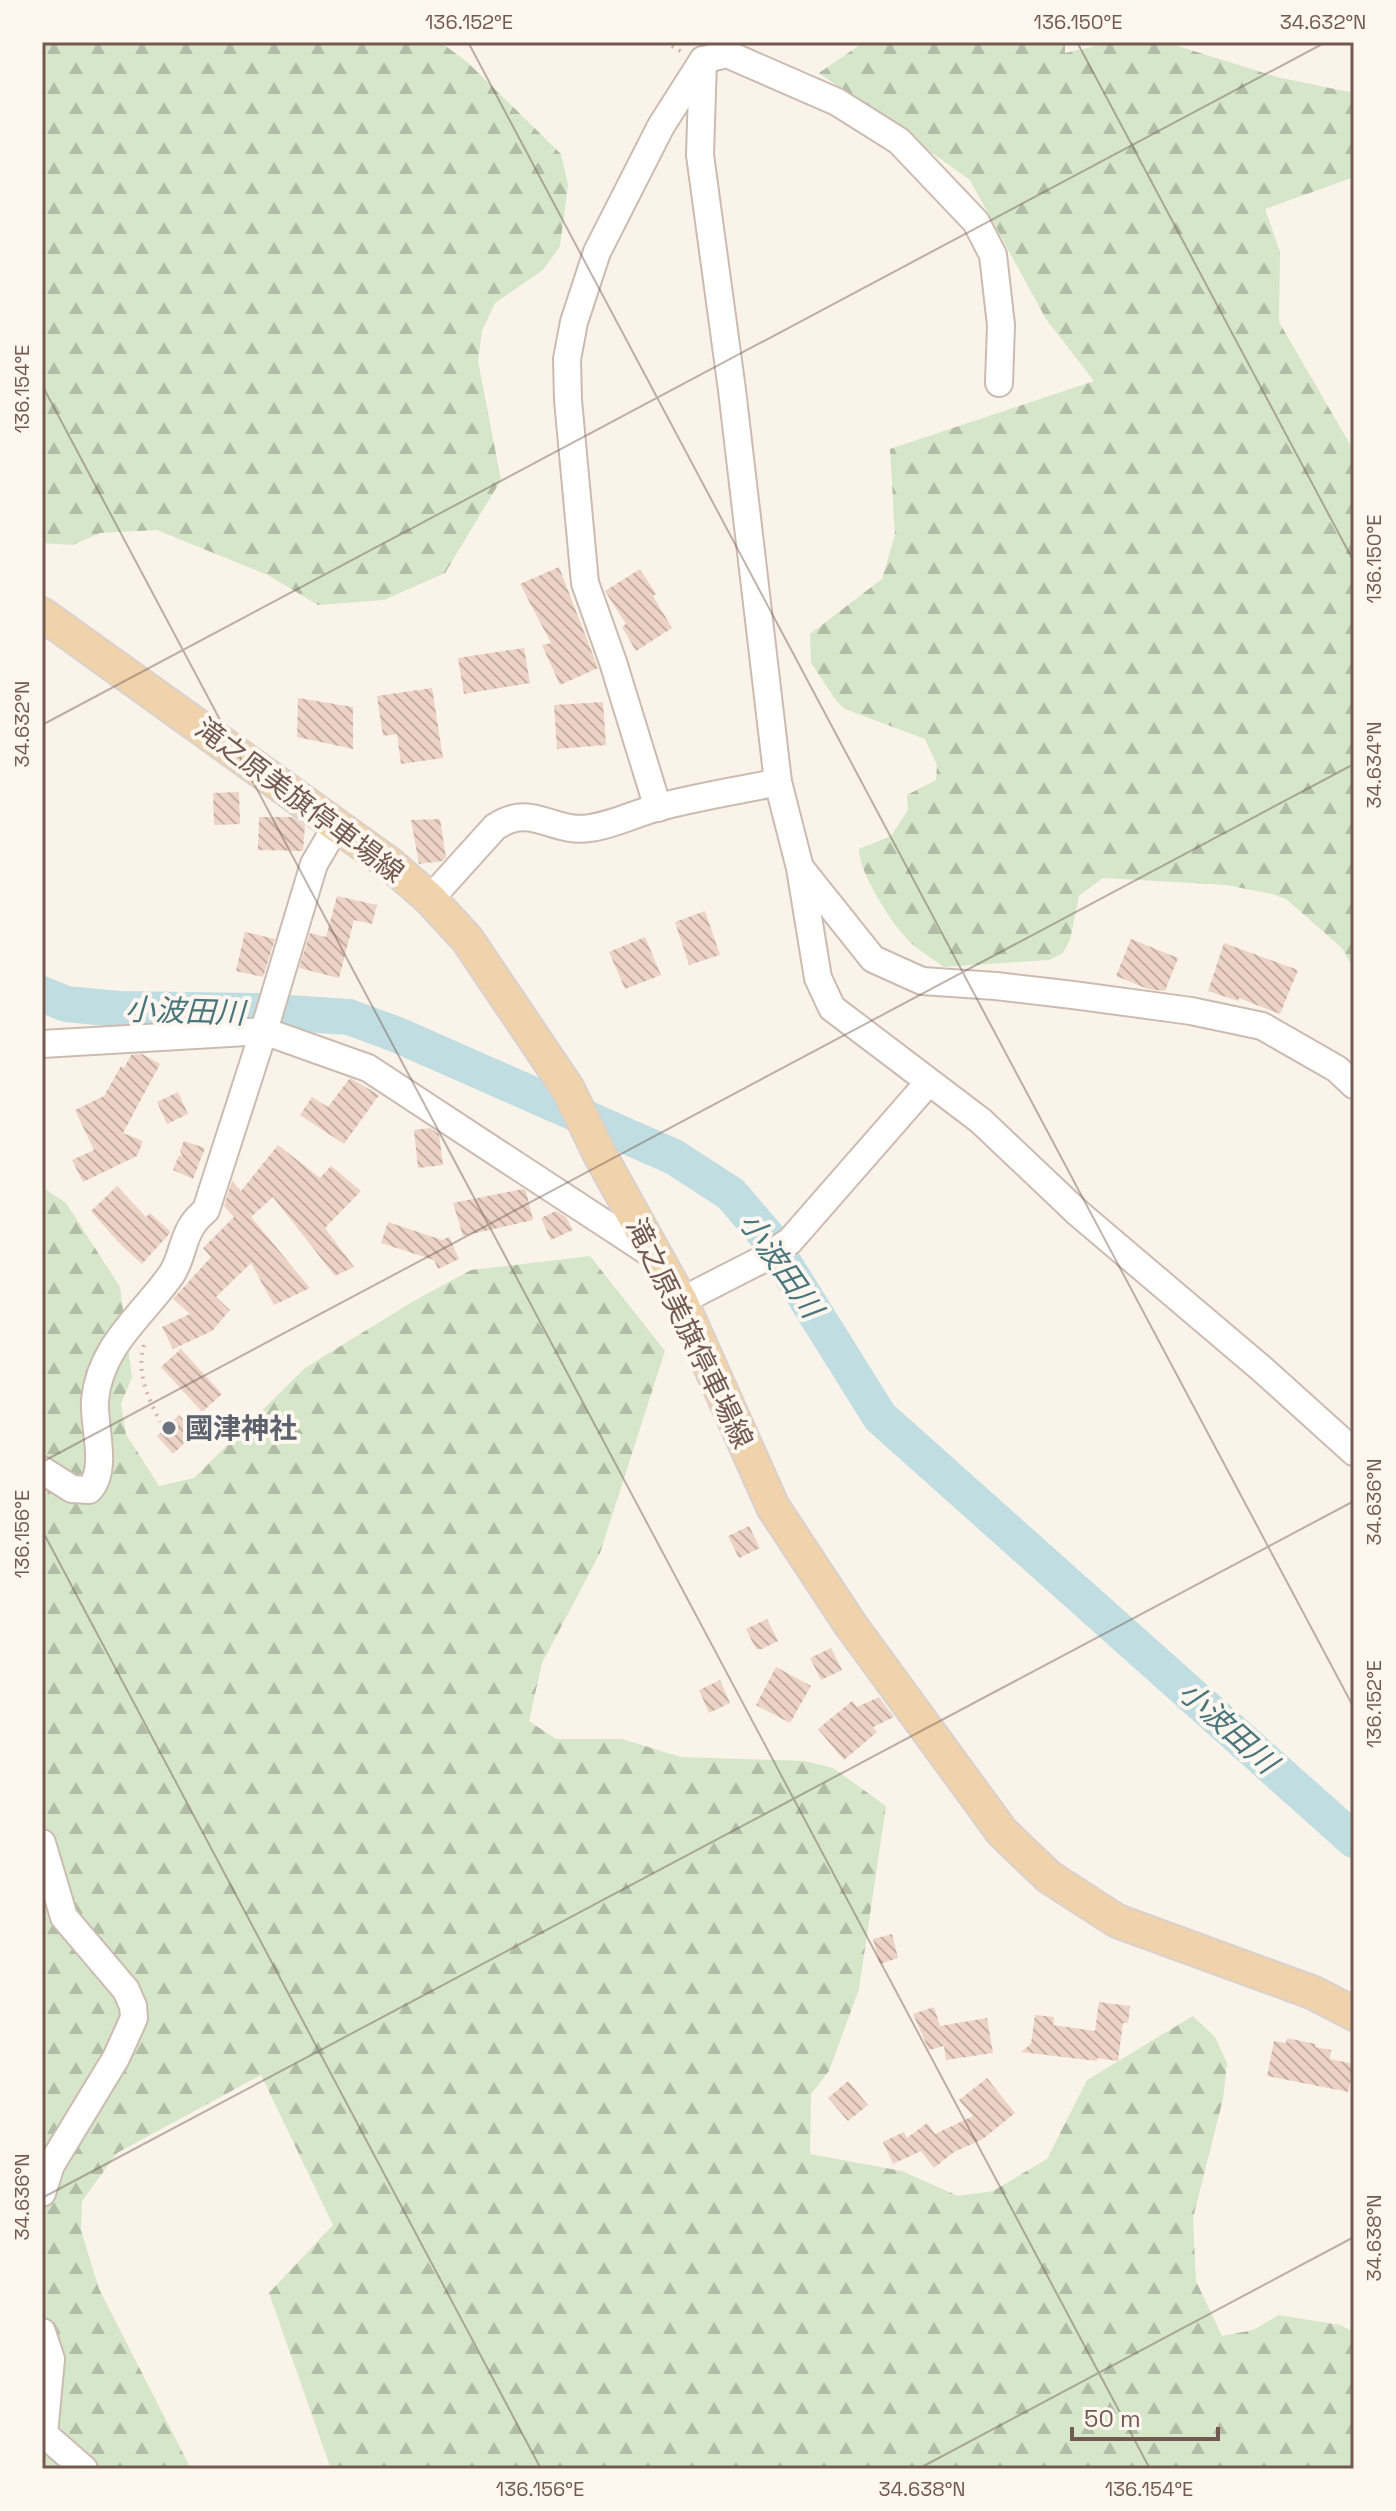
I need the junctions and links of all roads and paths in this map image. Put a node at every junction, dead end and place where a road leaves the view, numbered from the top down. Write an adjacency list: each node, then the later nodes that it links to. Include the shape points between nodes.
1 (703, 60): 2 (street, via 727,54 837,102 899,141 976,222 993,255 1001,325); 4 (street, via 700,155); 5 (street, via 661,126 597,252 567,359 585,583)
2 (999, 383)
3 (42, 614): 6 (main road, 滝之原美旗停車場線)
4 (778, 782): 5 (street); 7 (street)
5 (658, 808): 8 (street, via 589,828 529,817 506,820)
6 (337, 825): 8 (main road, 滝之原美旗停車場線); 9 (street, via 314,864)
7 (800, 868): 11 (street, via 873,959 922,981 1057,993 1248,1023); 12 (street, via 818,978 832,1008)
8 (430, 899): 13 (main road, 滝之原美旗停車場線, via 467,939 568,1089)
9 (265, 1027): 10 (street); 13 (street, via 368,1068); 16 (street, via 206,1210 191,1225 173,1272 114,1342 105,1363 95,1399 95,1483 89,1490 72,1489)
10 (42, 1044)
11 (1348, 1071)
12 (928, 1083): 14 (street, via 790,1241); 15 (street, via 981,1121 1078,1213)
13 (656, 1257): 14 (main road, 滝之原美旗停車場線)
14 (681, 1301): 18 (main road, 滝之原美旗停車場線, via 773,1507 850,1624 1002,1832 1049,1877 1117,1921 1314,1993)
15 (1354, 1452)
16 (42, 1470)
17 (42, 1843): 19 (street, via 64,1917 126,1990 134,2018 51,2165)
18 (1354, 2014)
19 (42, 2193)
20 (42, 2332): 21 (street, via 51,2359 44,2434)
21 (84, 2469)

